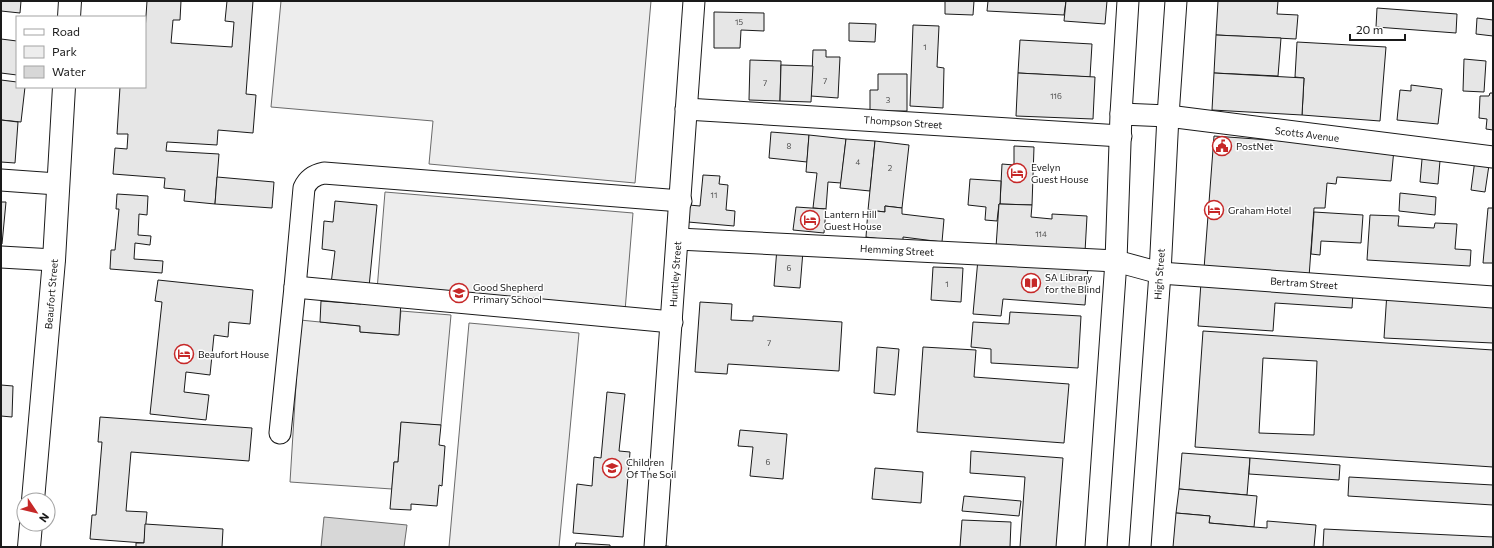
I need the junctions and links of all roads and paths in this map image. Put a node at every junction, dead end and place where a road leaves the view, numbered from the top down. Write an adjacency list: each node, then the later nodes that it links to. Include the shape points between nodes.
1 (70, 1): 5 (main road)
2 (694, 1): 7 (street, Huntley Street)
3 (1128, 1): 8 (street)
4 (1176, 1): 9 (street, High Street)
5 (69, 16)
6 (64, 88): 13 (main road, Beaufort Street)
7 (686, 108): 10 (street, Thompson Street); 14 (street, Huntley Street)
8 (1121, 114): 9 (street, Scotts Avenue); 10 (street)
9 (1168, 116): 11 (street, Scotts Avenue); 19 (street, High Street)
10 (1121, 136): 18 (street)
11 (1493, 157)
12 (1, 180): 13 (street)
13 (57, 184): 17 (main road, Beaufort Street)
14 (681, 201): 15 (street, Huntley Street); 20 (street, via 324,173 315,175 308,180 304,188)
15 (678, 239): 18 (street, Hemming Street); 22 (street, Huntley Street)
16 (1, 256): 17 (street)
17 (54, 260): 24 (main road, Beaufort Street)
18 (1116, 261): 19 (street, Bertram Street); 28 (street)
19 (1160, 273): 21 (street, Bertram Street); 29 (street, High Street)
20 (296, 287): 22 (street); 23 (street)
21 (1493, 297)
22 (672, 322): 27 (street, Huntley Street)
23 (280, 433)
24 (34, 492)
25 (30, 532): 26 (main road)
26 (29, 547)
27 (655, 547)
28 (1096, 547)
29 (1140, 547)

